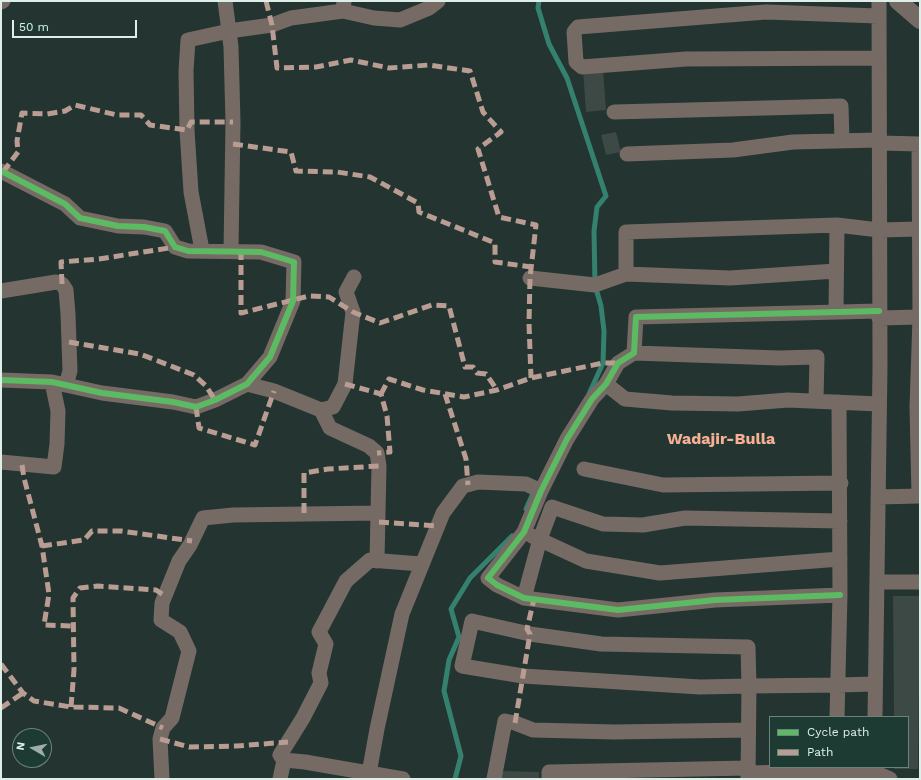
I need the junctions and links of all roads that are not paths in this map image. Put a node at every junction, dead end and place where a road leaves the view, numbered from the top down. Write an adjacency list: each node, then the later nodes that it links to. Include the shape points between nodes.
1 (225, 1): 7 (street)
2 (438, 1): 4 (street, via 429,8 400,20 374,18)
3 (898, 1): 6 (street)
4 (343, 6): 7 (street, via 272,25)
5 (879, 8): 8 (street); 8 (street, via 766,12 578,28 574,32 576,62 582,67 686,59)
6 (920, 20)
7 (229, 31): 18 (street, via 188,40 187,130 191,192); 19 (street, via 233,122)
8 (879, 58): 11 (street)
9 (614, 112): 10 (street, via 841,106)
10 (842, 141): 11 (street); 13 (street, via 793,142 733,150)
11 (880, 141): 12 (street); 17 (street)
12 (920, 144): 16 (street)
13 (627, 154)
14 (1, 171): 18 (street, via 59,201 80,218 118,226 165,231 175,248 188,251)
15 (837, 225): 17 (street); 20 (street); 21 (street, via 626,232)
16 (920, 229): 17 (street); 27 (street)
17 (879, 230): 26 (street)
18 (202, 250): 19 (street)
19 (231, 250): 31 (street, via 261,252 294,262 293,301 270,357)
20 (836, 271): 21 (street, via 730,278); 25 (street)
21 (626, 274): 23 (street, via 595,285)
22 (354, 277): 36 (street, via 346,292 353,312 345,384 334,407)
23 (530, 278)
24 (1, 291): 30 (street, via 56,282 62,284 66,290 70,371)
25 (836, 312): 26 (street); 28 (street, via 636,317)
26 (879, 314): 27 (street); 35 (street)
27 (920, 317): 41 (street)
28 (634, 353): 32 (street, via 618,363); 33 (street, via 817,357)
29 (1, 380): 30 (street)
30 (59, 383): 31 (street, via 130,398 196,407 222,398); 37 (street, via 54,467)
31 (247, 384): 36 (street, via 274,391)
32 (606, 384): 33 (street, via 625,399 672,403); 40 (street, via 592,400 567,439)
33 (816, 401): 34 (street)
34 (839, 402): 35 (street); 39 (street)
35 (879, 404): 42 (street)
36 (321, 410): 43 (street, via 330,428 369,446 377,453)
37 (1, 462)
38 (584, 469): 39 (street, via 663,485)
39 (840, 483): 44 (street)
40 (541, 491): 45 (street); 49 (street, via 526,484 478,482 463,486 443,513)
41 (919, 496): 42 (street)
42 (878, 497): 50 (street)
43 (378, 513): 48 (street); 65 (street, via 233,514 203,518 179,561 162,603 161,620 180,632 189,651 172,718 163,728 160,739)
44 (840, 521): 46 (street, via 685,518 643,525 603,524 552,507); 47 (street)
45 (524, 532): 46 (street); 53 (street, via 488,578)
46 (540, 539): 47 (street, via 586,561 660,573); 53 (street)
47 (840, 559): 52 (street)
48 (377, 561): 49 (street); 60 (street, via 370,560 346,581 319,632 326,644 319,673 321,683 280,755)
49 (421, 564): 64 (street, via 402,614)
50 (877, 582): 51 (street); 54 (street)
51 (920, 582)
52 (840, 596): 53 (street, via 715,600 618,610); 55 (street)
53 (524, 598)
54 (875, 684): 55 (street); 58 (street)
55 (838, 685): 56 (street); 57 (street)
56 (749, 686): 56 (street, via 748,647 601,644 530,634 472,621 462,666 523,676 700,687); 59 (street)
57 (837, 716)
58 (875, 716)
59 (748, 730): 63 (street); 68 (street, via 540,730 505,721)
60 (284, 760): 64 (street); 66 (street)
61 (834, 772): 62 (street); 63 (street)
62 (876, 773): 70 (street)
63 (748, 774): 69 (street, via 548,772)
64 (369, 776): 67 (street)
65 (162, 779)
66 (280, 779)
67 (402, 779)
68 (494, 779)
69 (549, 779)
70 (890, 779)

